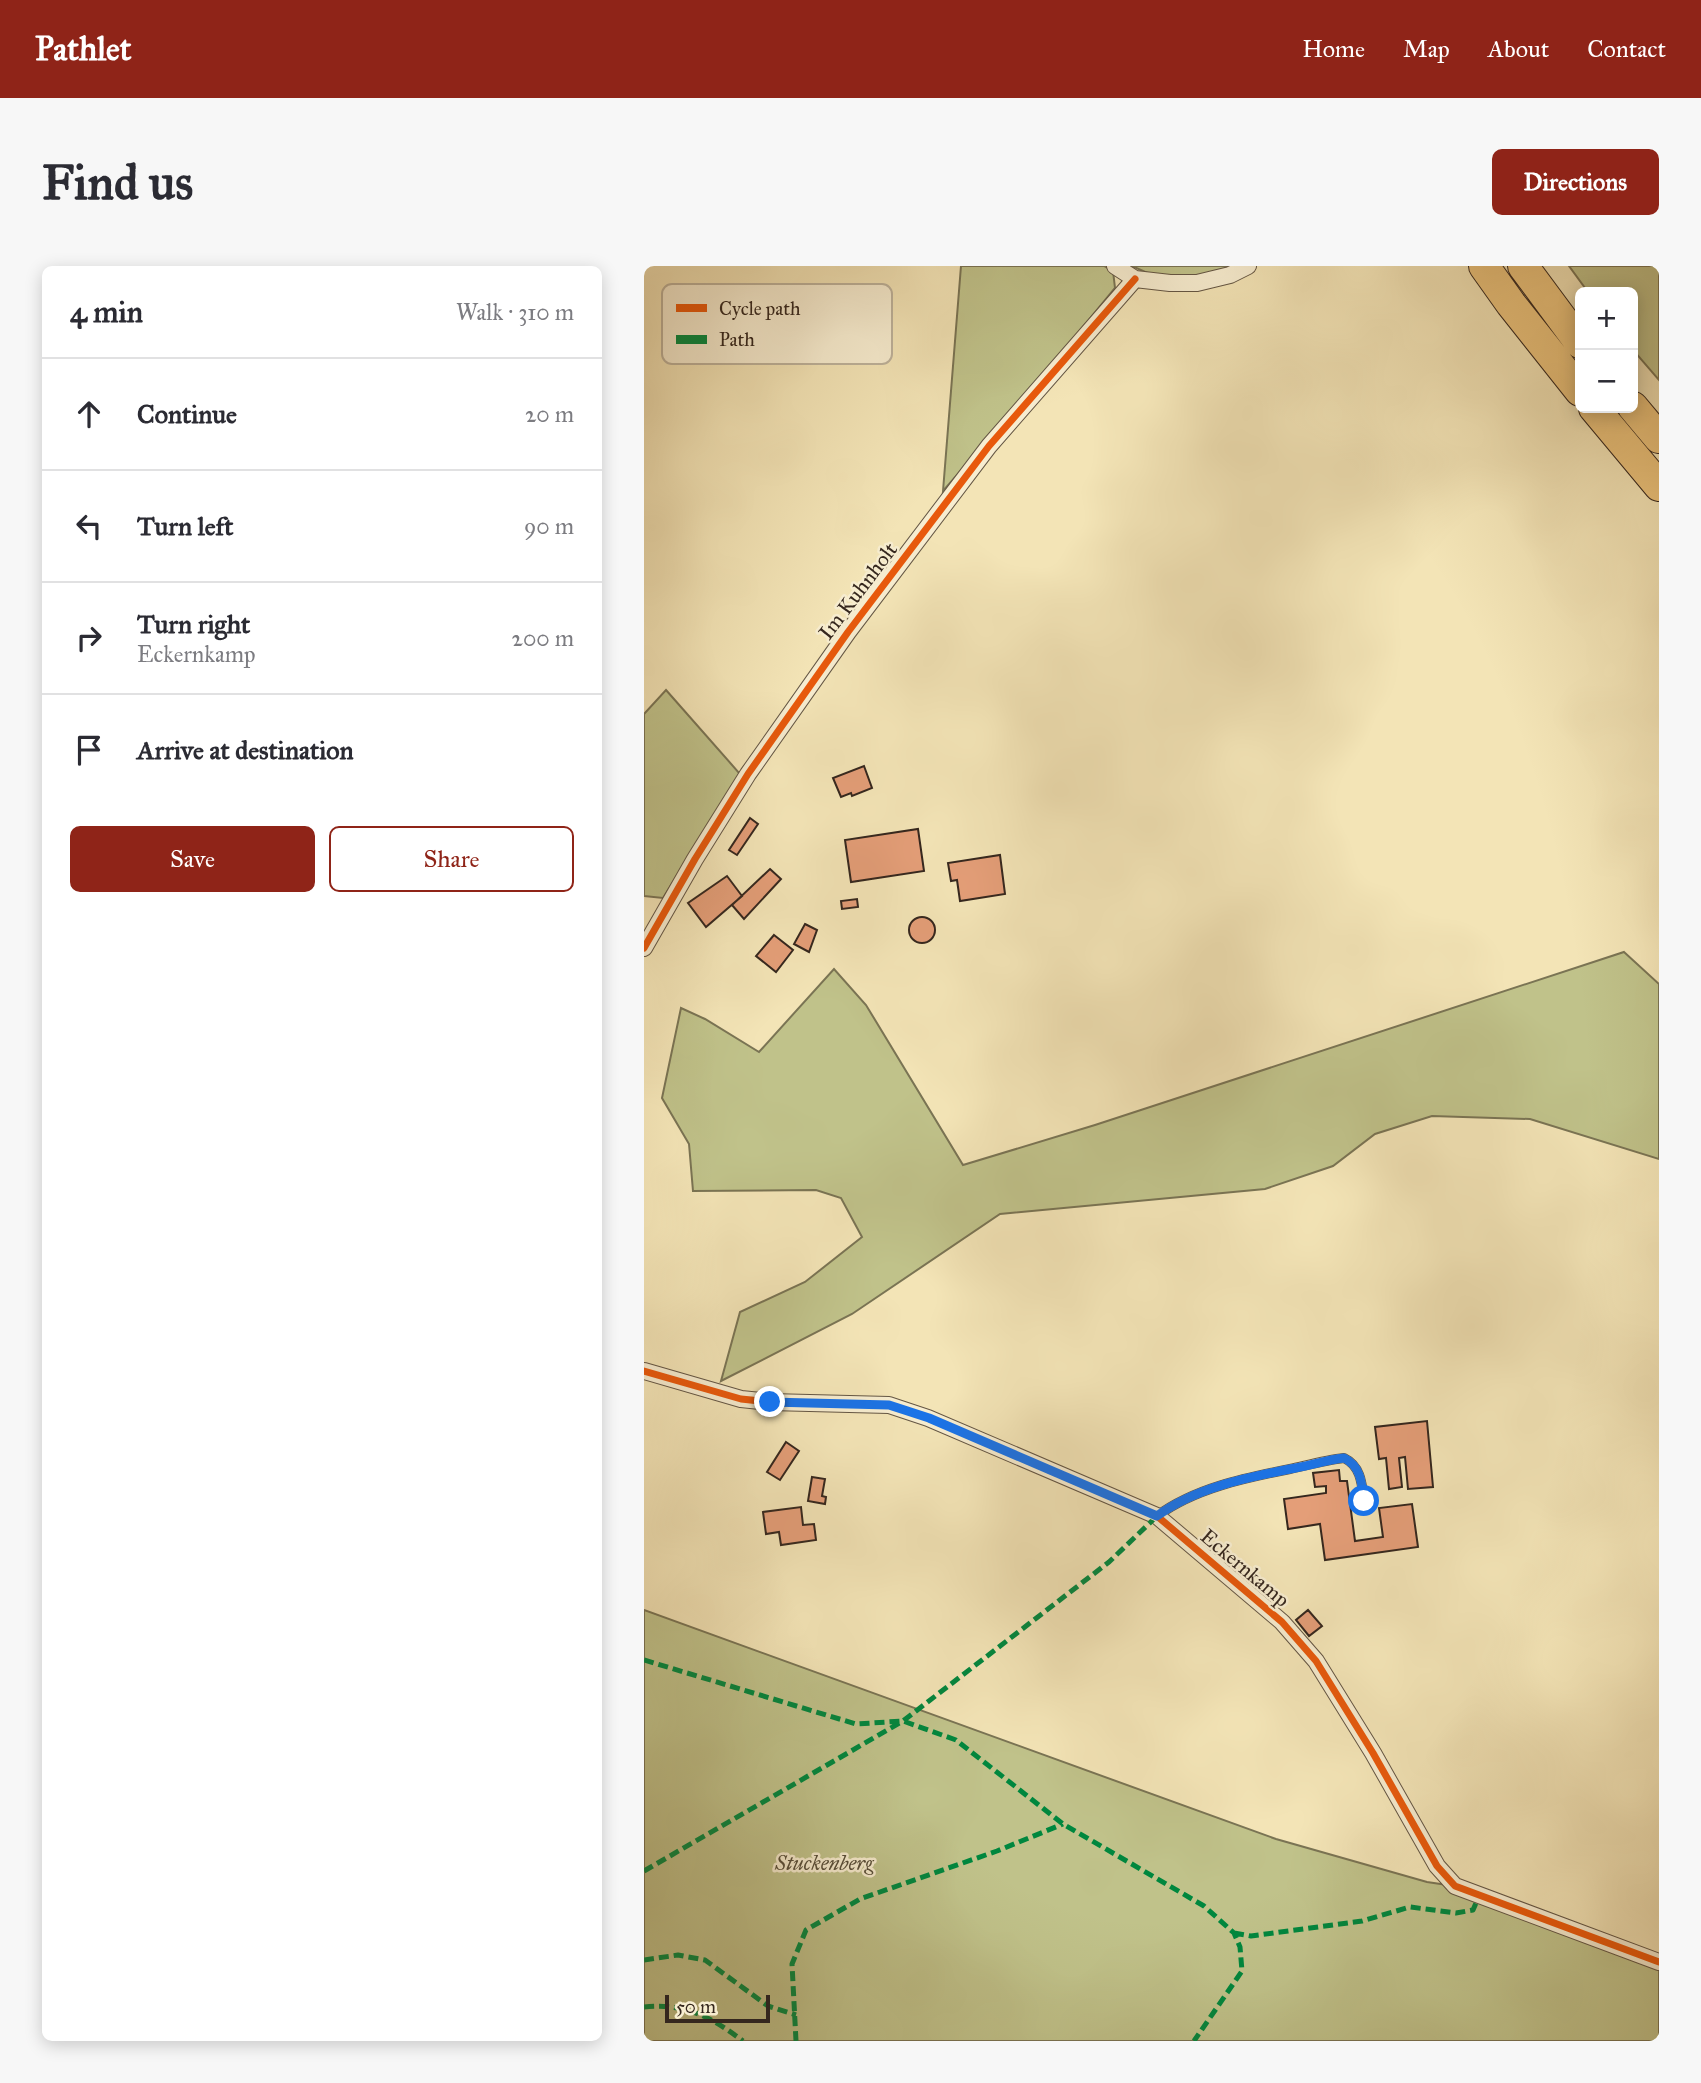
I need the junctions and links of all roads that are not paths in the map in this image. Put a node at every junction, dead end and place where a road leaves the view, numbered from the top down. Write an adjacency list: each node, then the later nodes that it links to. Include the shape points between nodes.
1 (1115, 266): 5 (street)
2 (1248, 266): 5 (street, via 1197,283)
3 (1484, 266): 7 (highway)
4 (1523, 266): 6 (highway)
5 (1136, 279): 12 (street, Im Kuhnholt, via 989,446 848,632 747,774)
6 (1575, 336)
7 (1575, 385)
8 (1598, 413): 11 (highway)
9 (1638, 413): 10 (highway)
10 (1659, 438)
11 (1659, 486)
12 (644, 948)
13 (644, 1371): 15 (street, Eckernkamp, via 741,1399 889,1405)
14 (1364, 1501): 15 (lane, via 1359,1472 1344,1458 1217,1487)
15 (1157, 1516): 16 (street, Eckernkamp, via 1282,1622 1316,1661 1437,1866 1455,1886)
16 (1659, 1962)

